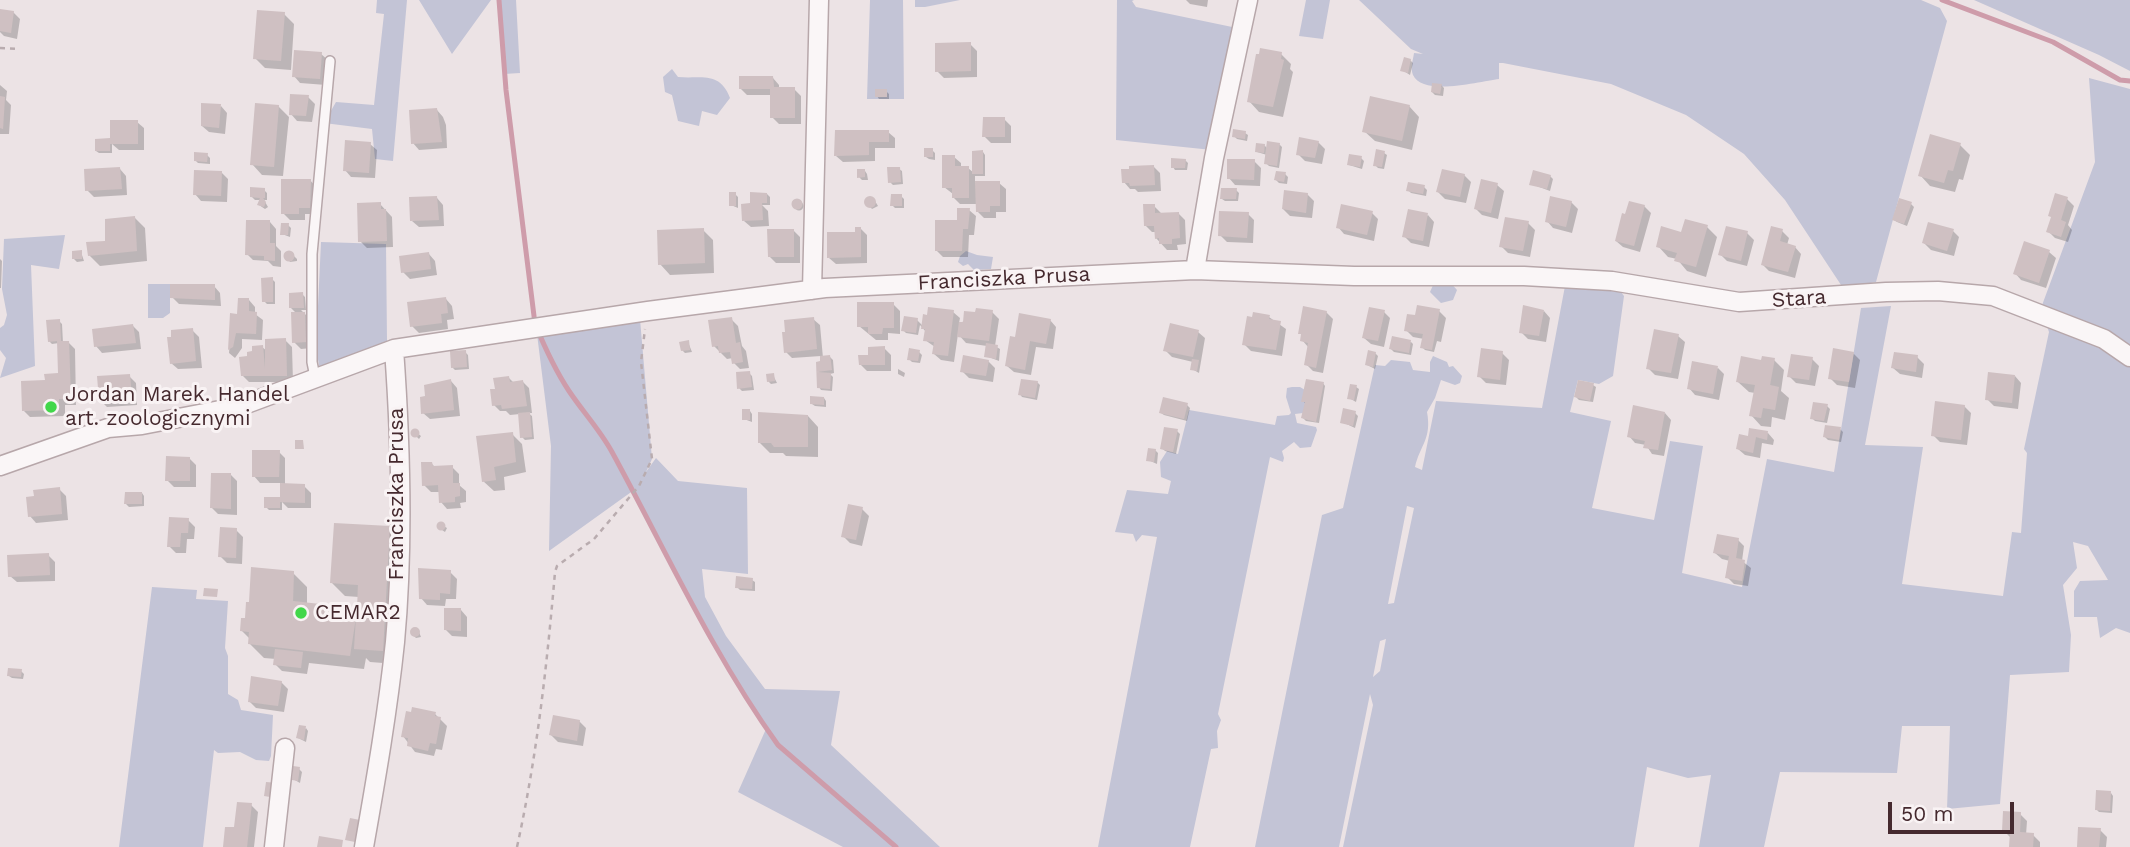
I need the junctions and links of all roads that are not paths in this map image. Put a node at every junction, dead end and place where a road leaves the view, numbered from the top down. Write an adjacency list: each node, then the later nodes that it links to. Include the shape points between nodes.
1 (819, 0): 6 (street)
2 (1248, 0): 4 (street)
3 (330, 61): 9 (lane, via 312,254 312,362)
4 (1195, 270): 5 (street, Franciszka Prusa, via 1354,276); 6 (street, Franciszka Prusa)
5 (1456, 274): 8 (street, Stara, via 1612,281 1739,302 1886,292 1993,296 2104,339)
6 (812, 289): 7 (street, Franciszka Prusa)
7 (394, 349): 9 (street, Franciszka Prusa); 13 (street, Franciszka Prusa, via 400,438 395,640)
8 (2130, 357)
9 (316, 377): 10 (street, Franciszka Prusa, via 241,406 108,428)
10 (0, 466)
11 (285, 748): 12 (street)
12 (274, 847)
13 (364, 847)

